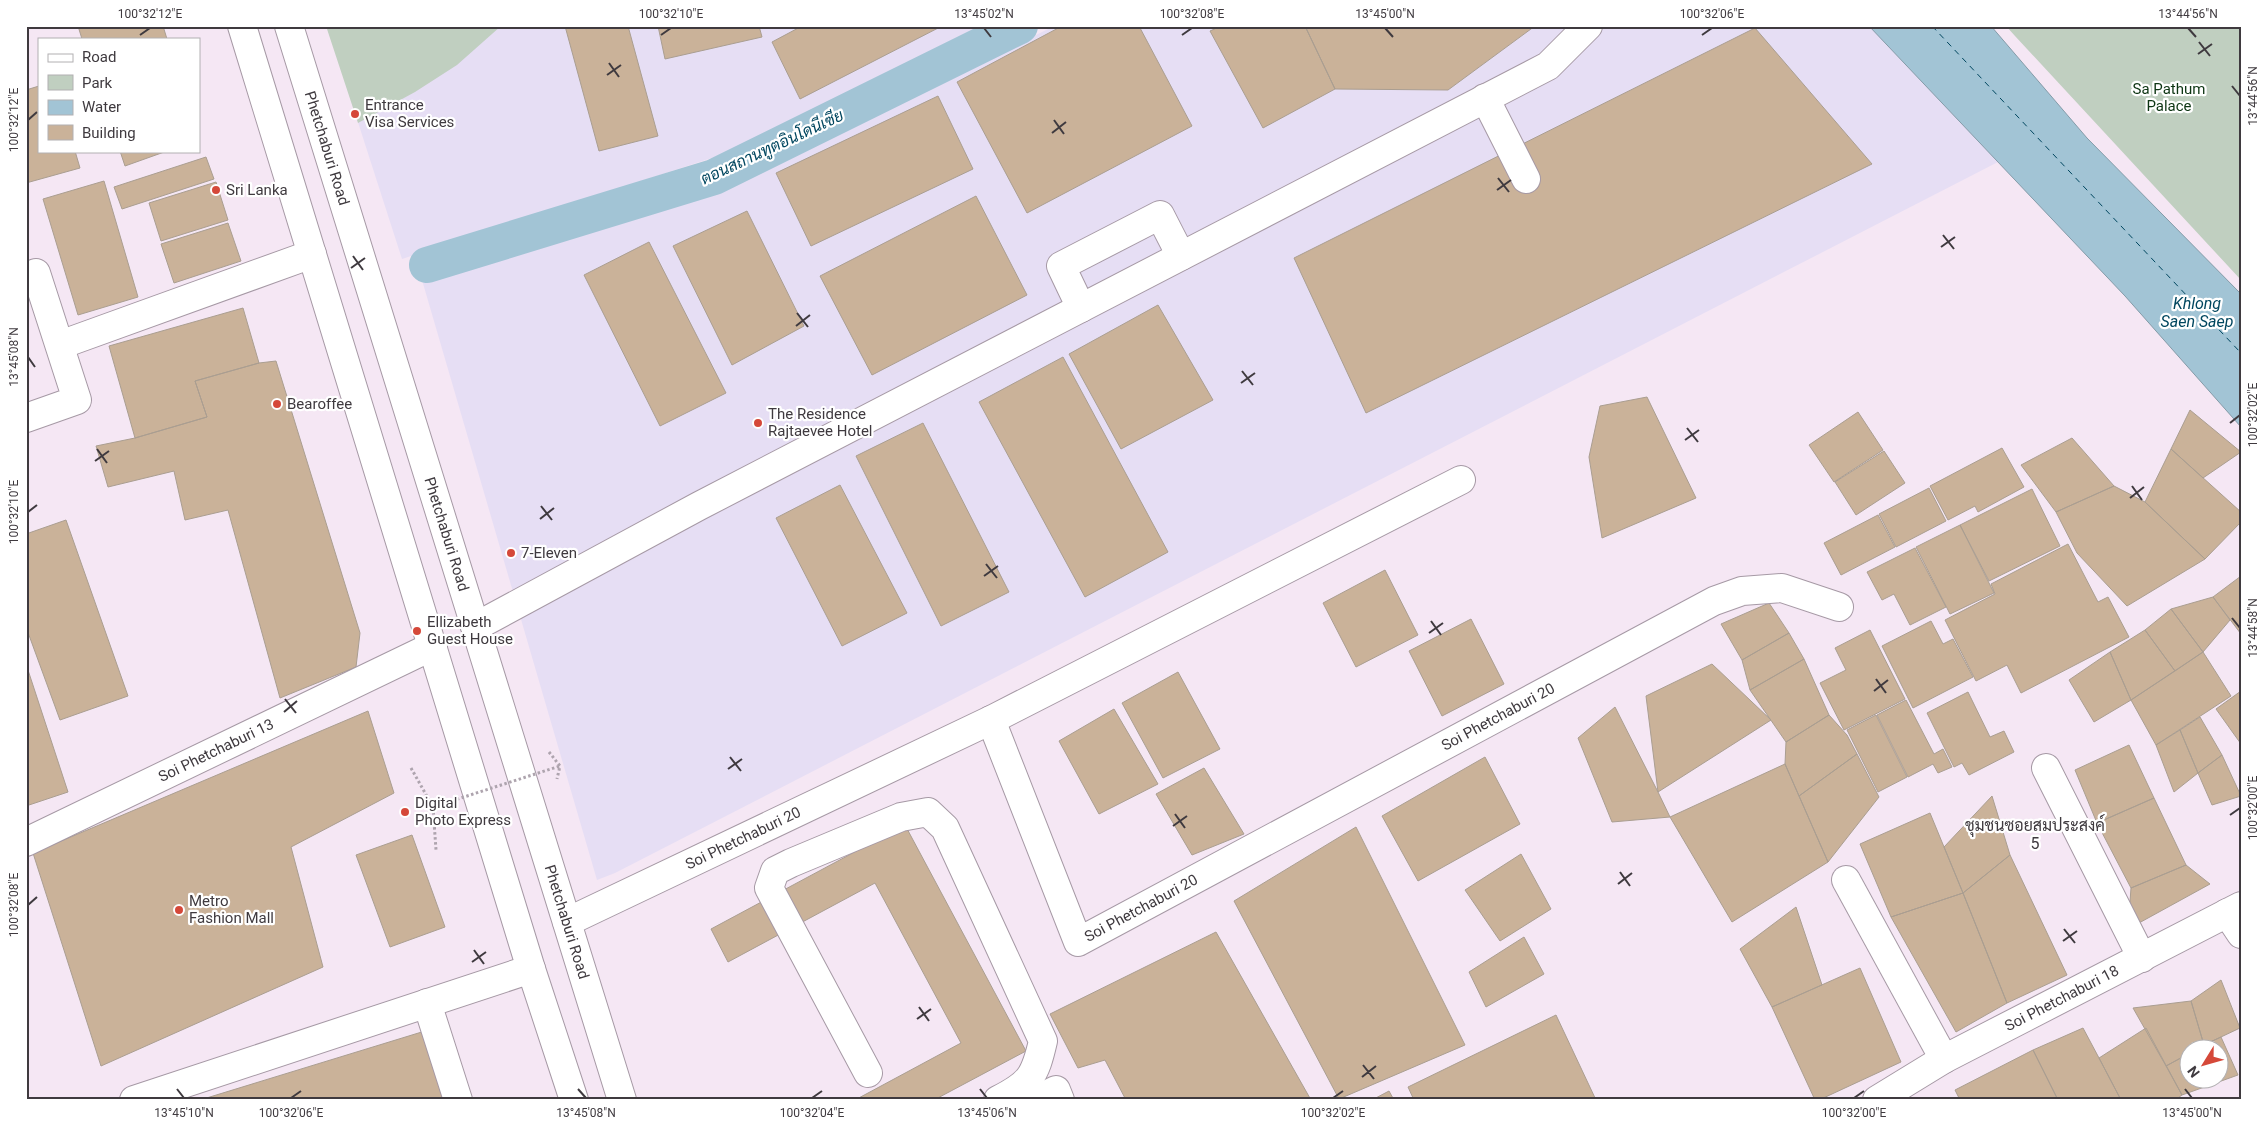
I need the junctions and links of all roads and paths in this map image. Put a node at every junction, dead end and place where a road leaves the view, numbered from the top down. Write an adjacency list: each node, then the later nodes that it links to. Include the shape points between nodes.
1 (242, 26): 6 (street)
2 (289, 26): 14 (street, Phetchaburi Road)
3 (1588, 26): 4 (street, via 1548,66)
4 (1485, 98): 5 (street); 7 (street)
5 (1526, 179)
6 (312, 254): 10 (street); 15 (street)
7 (1181, 256): 9 (street); 9 (street, via 1160,215 1061,266)
8 (26, 276): 10 (street, via 36,273)
9 (1081, 308): 14 (street, via 699,506)
10 (60, 345): 11 (street, via 77,400)
11 (26, 418)
12 (1461, 480): 16 (street)
13 (1839, 607): 16 (street, Soi Phetchaburi 20, via 1782,588 1742,591 1714,600 1078,942)
14 (475, 627): 25 (street, Phetchaburi Road)
15 (433, 646): 21 (street, Soi Phetchaburi 13); 27 (street)
16 (991, 720): 25 (street, Soi Phetchaburi 20)
17 (560, 766): 20 (path, bridge)
18 (411, 768): 20 (path)
19 (2046, 768): 26 (street)
20 (433, 807): 22 (path)
21 (26, 842)
22 (436, 850)
23 (1846, 880): 29 (street)
24 (2236, 918): 26 (street, Soi Phetchaburi 18)
25 (567, 922): 34 (street, Phetchaburi Road)
26 (2142, 958): 29 (street, Soi Phetchaburi 18)
27 (531, 969): 28 (street); 33 (street)
28 (427, 1003): 31 (street); 32 (street)
29 (1944, 1060): 38 (street, Soi Phetchaburi 18)
30 (868, 1073): 35 (street, via 769,888 775,871 791,863 901,817 928,812 945,828 1043,1041 1037,1066 1022,1088)
31 (134, 1100)
32 (458, 1100)
33 (574, 1100)
34 (622, 1100)
35 (998, 1100)
36 (1036, 1100): 37 (street, via 1056,1090)
37 (1060, 1100)
38 (1877, 1100)

